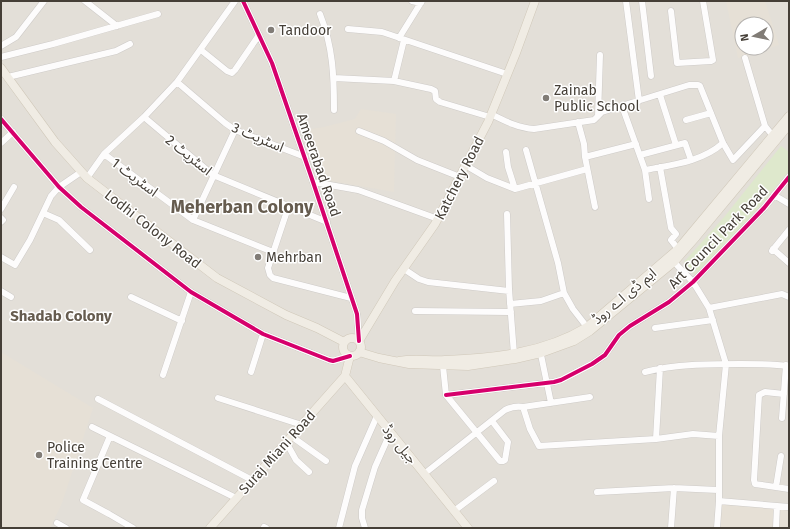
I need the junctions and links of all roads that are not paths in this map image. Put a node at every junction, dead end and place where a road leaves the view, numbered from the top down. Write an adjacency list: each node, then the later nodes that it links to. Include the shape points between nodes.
1 (44, 1): 19 (street, via 16,37)
2 (85, 1): 14 (street)
3 (235, 1): 20 (street)
4 (243, 1): 16 (street, Ameerabad Road)
5 (412, 1): 10 (street)
6 (535, 1): 25 (main road, Katchery Road)
7 (626, 1): 32 (street)
8 (642, 1): 26 (street)
9 (703, 1): 11 (street, via 713,60 711,61 677,63)
10 (421, 2): 17 (street)
11 (670, 11)
12 (158, 14): 14 (street)
13 (320, 14): 28 (street, via 331,48)
14 (117, 26): 22 (street)
15 (348, 30): 17 (street, via 382,32)
16 (260, 35): 20 (street, via 232,73); 57 (street, Ameerabad Road)
17 (401, 39): 25 (street); 29 (street)
18 (130, 44): 27 (street, via 116,51)
19 (1, 46)
20 (201, 50): 30 (street)
21 (600, 55): 37 (street)
22 (1, 56)
23 (745, 58): 44 (street)
24 (1, 69): 27 (main road, Lodhi Colony Road)
25 (507, 74): 36 (main road, Katchery Road)
26 (651, 76)
27 (8, 77): 64 (main road, Lodhi Colony Road, via 55,142)
28 (334, 78): 29 (street); 34 (street)
29 (394, 81): 36 (street, via 433,89 436,99 440,102)
30 (177, 82): 39 (street); 45 (street, اسٹریٹ 3)
31 (660, 95): 32 (street); 35 (street, via 689,85 699,85); 52 (street)
32 (639, 101): 33 (street)
33 (622, 106): 37 (street, via 602,112); 51 (street)
34 (334, 110)
35 (711, 113): 41 (street); 50 (street)
36 (491, 115): 42 (street, via 528,129); 60 (main road, Katchery Road)
37 (598, 116): 42 (street, via 594,120)
38 (789, 116): 48 (main road, ایم ڈی اے روڈ)
39 (144, 117): 55 (street); 65 (street, اسٹریٹ 2)
40 (1, 119): 47 (street)
41 (686, 120)
42 (578, 122): 58 (street)
43 (789, 125): 88 (main road, ایم ڈی اے روڈ)
44 (765, 126): 48 (street); 50 (street, via 733,160)
45 (234, 130): 57 (street, اسٹریٹ 3); 65 (street)
46 (359, 131): 66 (street, via 384,141 417,160)
47 (13, 132): 49 (street); 72 (street)
48 (773, 136): 88 (main road, ایم ڈی اے روڈ)
49 (1, 143)
50 (722, 143): 59 (street, via 706,155)
51 (636, 144): 56 (street); 58 (street)
52 (676, 145): 56 (street); 59 (street, via 685,143)
53 (526, 150): 70 (street)
54 (506, 152): 73 (street)
55 (104, 154): 68 (street); 84 (street, اسٹریٹ 1)
56 (640, 155): 63 (street)
57 (304, 157): 69 (street, Ameerabad Road)
58 (585, 158): 62 (street)
59 (691, 160): 61 (street)
60 (465, 165): 66 (main road, Katchery Road); 73 (street, via 487,178)
61 (660, 167): 63 (street); 89 (street, via 671,228 676,234 671,240)
62 (587, 169): 70 (street); 78 (street)
63 (645, 170): 75 (street)
64 (81, 172): 68 (main road, Lodhi Colony Road); 72 (street)
65 (213, 175): 77 (street, اسٹریٹ 2); 84 (street)
66 (460, 177): 83 (main road, Katchery Road)
67 (789, 177): 74 (street, Art Council Park Road)
68 (87, 178): 116 (main road, Lodhi Colony Road, via 217,278 286,316)
69 (313, 182): 83 (street, via 358,190); 86 (street, Ameerabad Road)
70 (536, 184): 73 (street); 101 (street)
71 (14, 187): 79 (street)
72 (59, 187): 80 (street, via 51,196); 100 (street, via 80,207)
73 (515, 189)
74 (774, 195): 76 (street); 96 (street, Art Council Park Road)
75 (649, 199)
76 (789, 204)
77 (289, 205): 86 (street, اسٹریٹ 2); 91 (street)
78 (595, 207)
79 (1, 209)
80 (43, 213): 90 (street, via 59,220); 92 (street, via 15,265)
81 (507, 214): 99 (street)
82 (1, 218): 85 (street)
83 (438, 219): 95 (main road, Katchery Road)
84 (192, 220): 91 (street, اسٹریٹ 1)
85 (1, 222)
86 (327, 222): 105 (street, Ameerabad Road)
87 (789, 230): 94 (street, via 772,250)
88 (694, 235): 89 (main road, ایم ڈی اے روڈ); 93 (main road, ایم ڈی اے روڈ)
89 (678, 249): 97 (main road, ایم ڈی اے روڈ)
90 (90, 250)
91 (272, 252): 105 (street, via 268,268 271,276)
92 (1, 257)
93 (674, 262): 96 (street); 97 (main road, ایم ڈی اے روڈ)
94 (789, 263)
95 (404, 269): 99 (street, via 428,282); 115 (main road, Katchery Road)
96 (693, 282): 107 (street); 130 (street, Art Council Park Road, via 669,302 619,335 605,355 561,380)
97 (640, 286): 112 (main road, ایم ڈی اے روڈ); 117 (main road, ایم ڈی اے روڈ, via 590,331 574,341)
98 (1, 291): 102 (street)
99 (509, 291): 106 (street)
100 (191, 292): 111 (street); 114 (street)
101 (564, 294): 106 (street, via 540,301); 112 (street)
102 (11, 297)
103 (131, 297): 111 (street)
104 (789, 297): 107 (street, via 782,294)
105 (351, 298): 115 (street, Ameerabad Road, via 357,314)
106 (510, 304): 109 (street)
107 (710, 308): 110 (street)
108 (415, 311): 109 (street)
109 (511, 312): 119 (street)
110 (713, 320): 113 (street); 122 (street)
111 (182, 321): 128 (street)
112 (587, 326): 117 (main road, ایم ڈی اے روڈ, via 572,336)
113 (655, 328)
114 (263, 334): 120 (street, via 328,360); 126 (street)
115 (358, 341): 116 (main road, via 352,338); 118 (main road)
116 (344, 342): 120 (main road, via 344,351)
117 (540, 350): 119 (main road, ایم ڈی اے روڈ); 123 (main road, ایم ڈی اے روڈ, via 516,359 492,363); 130 (street)
118 (359, 352): 120 (main road); 121 (main road, ایم ڈی اے روڈ)
119 (514, 354): 121 (main road, ایم ڈی اے روڈ, via 469,359)
120 (350, 356): 129 (main road)
121 (396, 361): 123 (main road, ایم ڈی اے روڈ)
122 (726, 364): 124 (street); 125 (street); 146 (street)
123 (443, 366): 132 (street)
124 (788, 366): 131 (street)
125 (660, 368): 127 (street); 148 (street)
126 (251, 372)
127 (645, 372)
128 (163, 375)
129 (345, 376): 138 (main road, جیل روڈ); 141 (main road, Suraj Miani Road)
130 (548, 383): 132 (street, Art Council Park Road); 136 (street)
131 (784, 394): 139 (street); 155 (street, via 765,392 759,397 754,482)
132 (446, 395): 143 (street)
133 (590, 397): 136 (street)
134 (218, 398): 141 (street)
135 (98, 399): 153 (street)
136 (551, 403): 137 (street)
137 (523, 407): 140 (street, via 510,408); 148 (street, via 539,446)
138 (377, 416): 144 (main road, جیل روڈ); 169 (street, via 355,466)
139 (782, 418)
140 (492, 421): 143 (street); 143 (street, via 508,442 505,460 500,461)
141 (302, 425): 147 (main road, Suraj Miani Road)
142 (92, 427): 145 (street)
143 (477, 432): 152 (street)
144 (392, 435): 152 (main road, جیل روڈ); 170 (street, via 376,467 362,510)
145 (110, 436): 160 (street); 167 (street, via 83,500)
146 (719, 436): 148 (street, via 693,434); 158 (street)
147 (289, 439): 150 (street); 151 (street, via 296,460); 153 (main road, Suraj Miani Road)
148 (656, 439)
149 (781, 456): 155 (street)
150 (326, 461)
151 (309, 472)
152 (424, 474): 164 (main road, جیل روڈ)
153 (252, 480): 160 (main road, Suraj Miani Road)
154 (494, 481): 164 (street)
155 (776, 487): 157 (street)
156 (674, 488): 158 (street); 159 (street); 172 (street)
157 (789, 489)
158 (718, 490): 161 (street)
159 (597, 492)
160 (236, 498): 168 (main road, Suraj Miani Road)
161 (719, 501): 162 (street); 173 (street)
162 (777, 506): 163 (street); 174 (street)
163 (789, 507)
164 (454, 511): 171 (main road, جیل روڈ)
165 (57, 522): 166 (street)
166 (66, 528)
167 (133, 528)
168 (210, 528)
169 (339, 528)
170 (365, 528)
171 (468, 528)
172 (671, 528)
173 (717, 528)
174 (776, 528)

